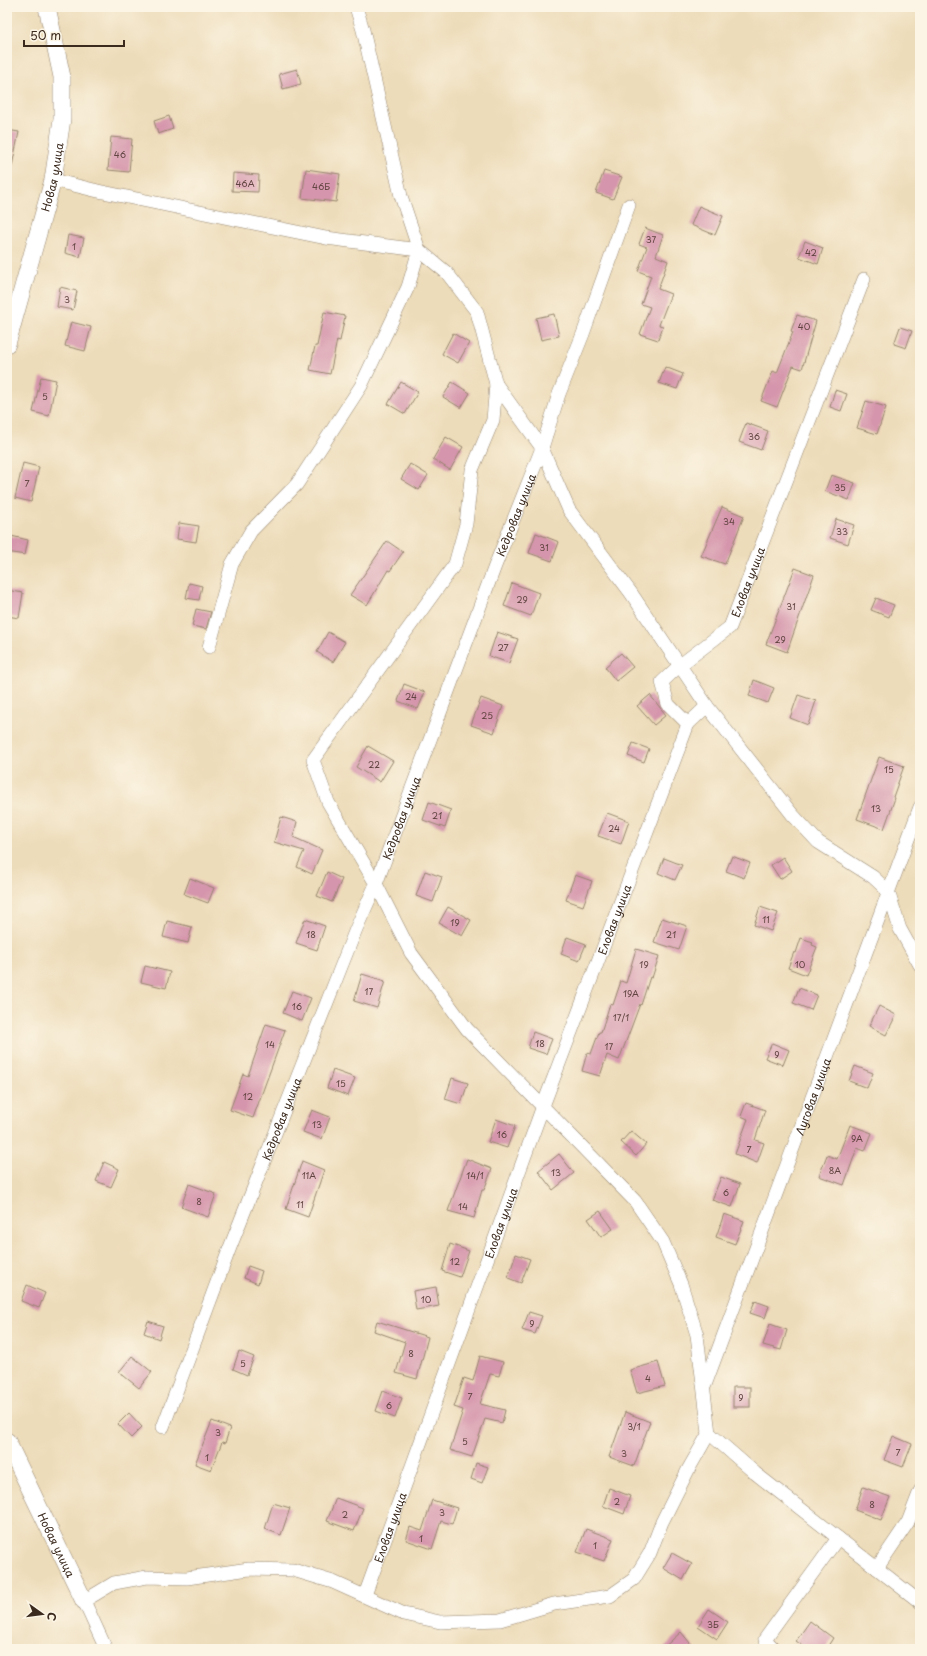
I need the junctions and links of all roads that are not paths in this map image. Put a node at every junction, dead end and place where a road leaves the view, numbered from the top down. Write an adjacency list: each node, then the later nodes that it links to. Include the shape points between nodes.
1 (47, 7): 3 (street, Новая улица, via 62,77 62,119)
2 (356, 7): 5 (street, via 364,30 401,196)
3 (53, 180): 5 (street, via 326,238); 7 (street, Новая улица)
4 (628, 205): 9 (street, Кедровая улица)
5 (419, 250): 8 (street, via 447,273 477,312); 10 (street, via 408,287 361,386 297,484 251,531 232,564)
6 (864, 279): 11 (street, Еловая улица, via 730,627)
7 (7, 344)
8 (496, 384): 9 (street); 15 (street, via 493,420 472,470 466,524 455,564 313,760 328,802)
9 (542, 448): 11 (street, via 569,510 631,593); 15 (street, Кедровая улица)
10 (209, 647)
11 (678, 666): 12 (street); 13 (street, Еловая улица, via 662,682 668,704)
12 (707, 706): 13 (street); 16 (street, via 792,814 818,842 873,877)
13 (688, 724): 18 (street, Еловая улица)
14 (920, 807): 16 (street, Луговая улица)
15 (376, 884): 18 (street, via 411,953 463,1023); 20 (street, Кедровая улица, via 232,1243)
16 (888, 891): 17 (street, via 900,929); 19 (street, Луговая улица)
17 (920, 965)
18 (543, 1106): 19 (street, via 635,1201 663,1242 682,1284 697,1335); 26 (street, Еловая улица)
19 (704, 1386): 21 (street)
20 (163, 1427)
21 (709, 1433): 24 (street); 26 (street, via 662,1522 650,1553 634,1579 610,1596 554,1604 500,1620 440,1622 404,1614)
22 (7, 1441): 27 (street, Новая улица)
23 (920, 1491): 25 (street, via 908,1522)
24 (838, 1538): 25 (street); 30 (street, via 765,1639)
25 (877, 1568): 28 (street)
26 (365, 1595): 27 (street, via 293,1570 249,1569 187,1578 147,1576 114,1583)
27 (84, 1601): 29 (street, Новая улица)
28 (920, 1602)
29 (106, 1649)
30 (774, 1649)

